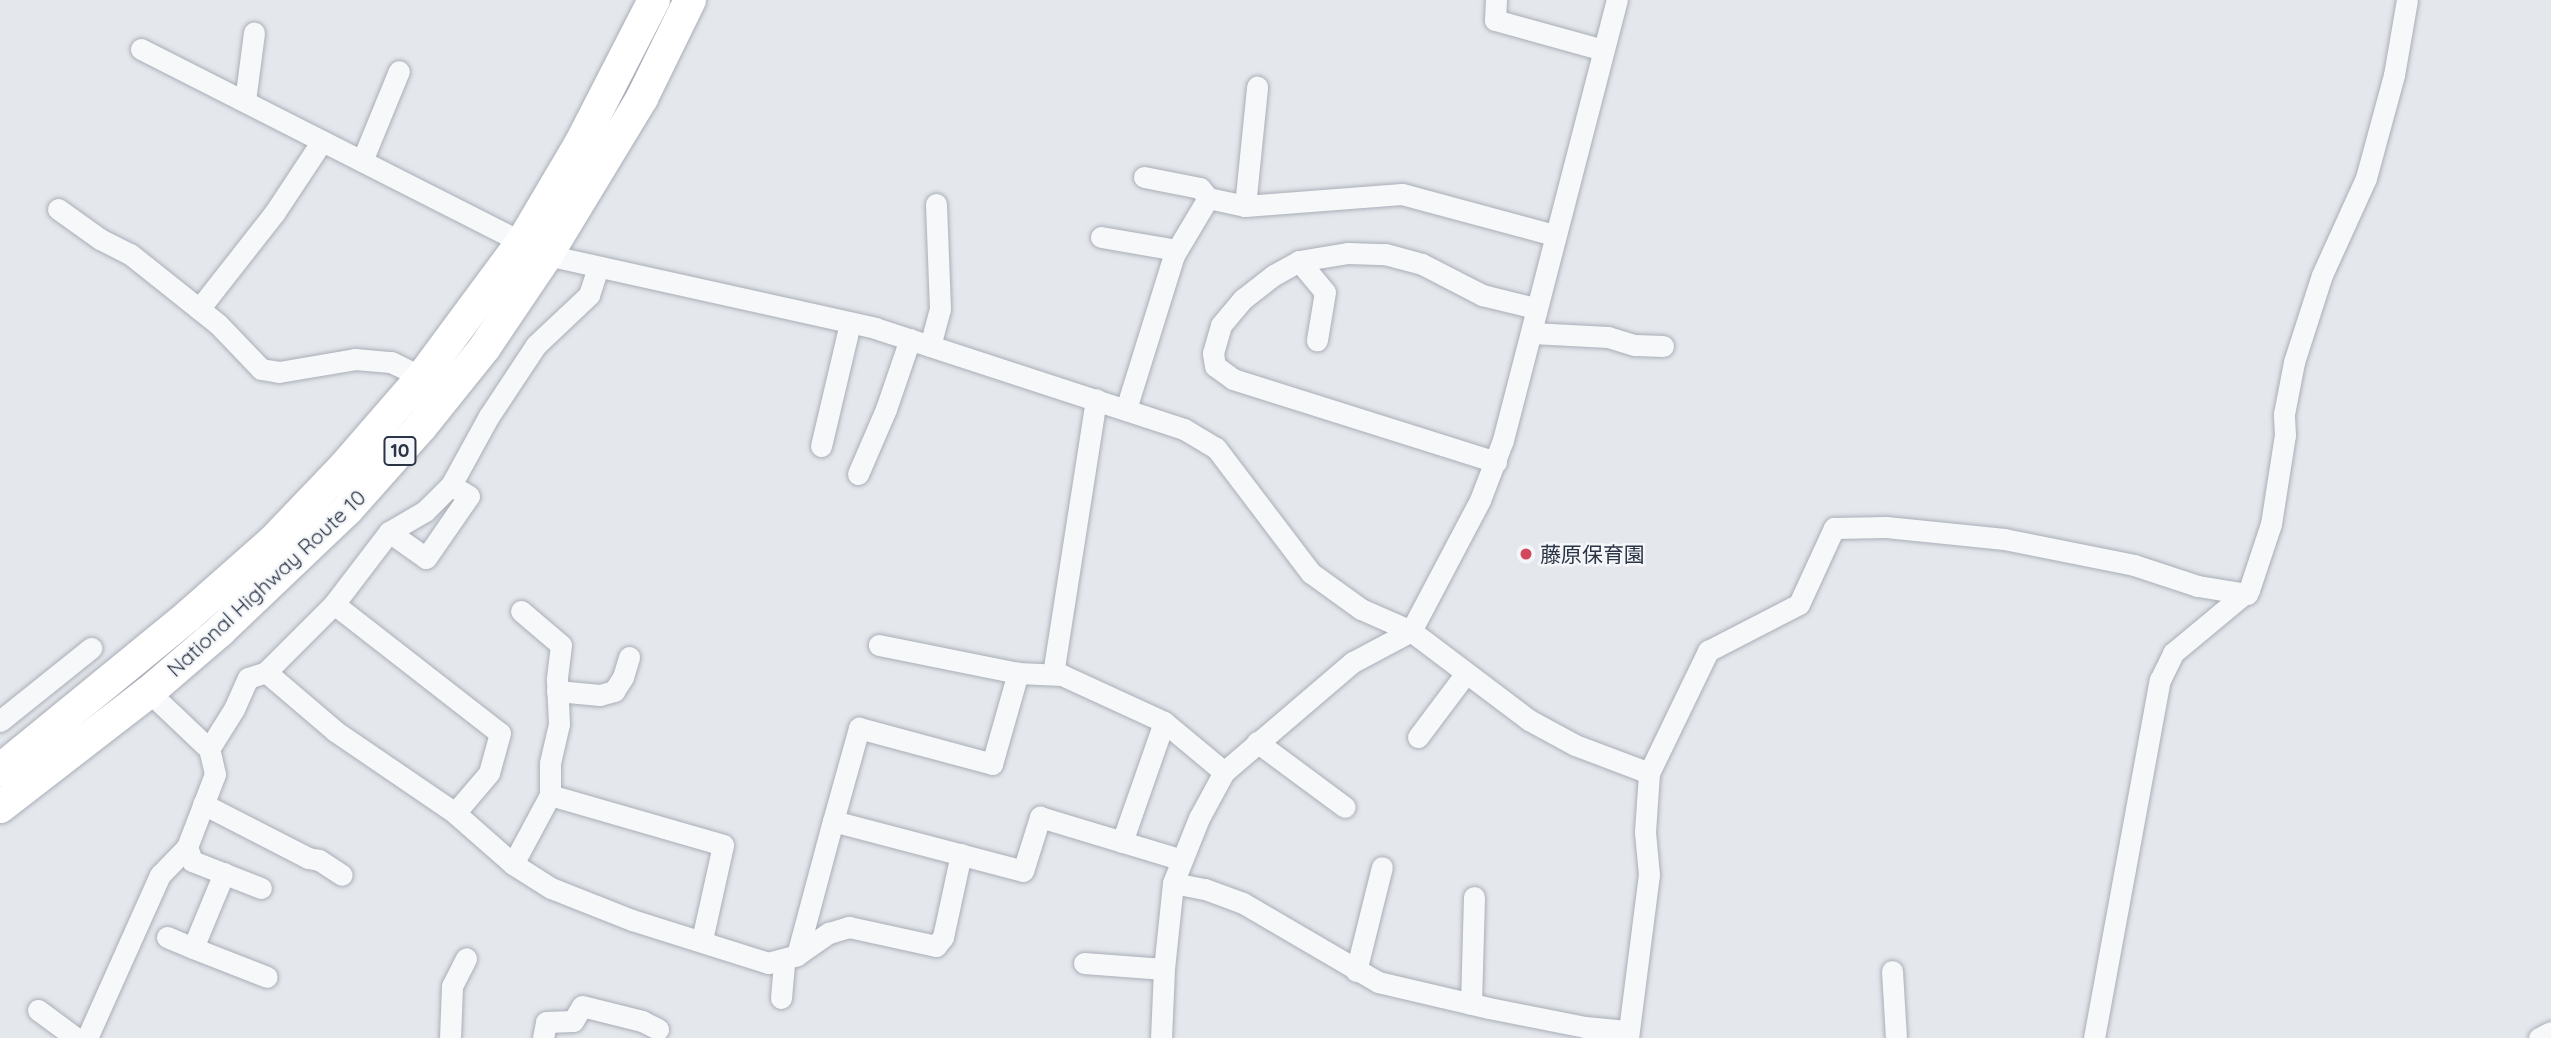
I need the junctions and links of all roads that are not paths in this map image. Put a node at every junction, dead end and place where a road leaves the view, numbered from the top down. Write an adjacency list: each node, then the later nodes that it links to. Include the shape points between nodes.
1 (654, 0): 21 (highway, National Highway Route 10 / 10, via 580,144)
2 (690, 0): 21 (highway, National Highway Route 10 / 10, via 642,98)
3 (1496, 0): 8 (street, via 1496,20)
4 (1617, 0): 8 (street)
5 (2407, 0): 40 (street, via 2394,75 2366,178 2322,275 2294,362 2270,524)
6 (254, 33): 11 (street)
7 (141, 49): 11 (street)
8 (1602, 50): 19 (street)
9 (399, 71): 13 (street)
10 (1257, 87): 17 (street)
11 (245, 101): 12 (street)
12 (322, 141): 13 (street); 26 (street, via 275,212)
13 (362, 161): 21 (street)
14 (1144, 177): 15 (street, via 1200,188)
15 (1208, 198): 17 (street); 22 (street)
16 (936, 204): 30 (street, via 940,309)
17 (1245, 206): 19 (street, via 1402,194)
18 (58, 209): 26 (street, via 130,254)
19 (1554, 236): 25 (street)
20 (1101, 237): 22 (street)
21 (535, 248): 24 (street); 32 (highway, National Highway Route 10 / 10); 52 (highway, National Highway Route 10 / 10, via 477,357 421,427 288,569)
22 (1176, 250): 34 (street)
23 (1299, 261): 25 (street, via 1348,253 1385,254 1422,264 1482,295); 29 (street, via 1325,292); 36 (street, via 1243,299 1221,325 1213,353 1215,366 1233,379)
24 (598, 268): 27 (street); 38 (street, via 589,295 536,345 489,416)
25 (1535, 308): 28 (street)
26 (199, 309): 32 (street, via 261,369 279,372 355,359 391,362)
27 (850, 323): 30 (street); 35 (street)
28 (1532, 333): 31 (street, via 1608,337 1635,345); 36 (street)
29 (1317, 340)
30 (920, 343): 33 (street); 37 (street)
31 (1663, 346)
32 (422, 377): 58 (highway, National Highway Route 10 / 10, via 273,541 188,617)
33 (1096, 399): 34 (street); 50 (street)
34 (1126, 409): 43 (street, via 1184,429 1216,448 1311,573 1361,609)
35 (821, 446)
36 (1496, 462): 43 (street)
37 (859, 474)
38 (452, 485): 39 (street, via 425,511); 39 (street, via 469,496 426,558)
39 (389, 532): 41 (street)
40 (2247, 594): 60 (street, via 2004,539 1886,527 1834,528 1799,604 1708,651); 100 (street, via 2173,653 2160,680)
41 (334, 604): 47 (street); 65 (street, via 500,733 489,773)
42 (520, 611): 51 (street, via 561,645)
43 (1411, 631): 49 (street); 56 (street, via 1353,662)
44 (879, 645): 48 (street)
45 (91, 648): 53 (street)
46 (629, 657): 51 (street, via 614,691 600,695)
47 (266, 673): 57 (street, via 248,678); 65 (street, via 335,731)
48 (1018, 673): 50 (street); 66 (street, via 992,764 859,728)
49 (1466, 673): 55 (street); 60 (street, via 1529,720 1575,745)
50 (1054, 674): 54 (street)
51 (558, 691): 61 (street, via 559,724 550,763)
52 (149, 692): 57 (street); 63 (highway, National Highway Route 10 / 10)
53 (0, 721)
54 (1164, 722): 59 (street); 67 (street)
55 (1418, 737)
56 (1257, 742): 59 (street); 64 (street)
57 (209, 749): 62 (street, via 215,774)
58 (0, 770)
59 (1224, 772): 70 (street)
60 (1649, 773): 93 (street, via 1645,832 1649,875)
61 (550, 795): 71 (street); 79 (street, via 723,845)
62 (203, 804): 68 (street); 74 (street)
63 (0, 807)
64 (1345, 807)
65 (455, 813): 71 (street)
66 (833, 821): 69 (street); 82 (street)
67 (1122, 842): 69 (street, via 1040,817 1023,871); 70 (street)
68 (187, 847): 73 (street, via 192,862); 95 (street, via 160,874)
69 (961, 855): 82 (street, via 943,937 936,946 849,927 829,933)
70 (1182, 860): 75 (street)
71 (513, 864): 79 (street, via 551,888 632,920)
72 (1382, 867): 85 (street)
73 (224, 873): 76 (street); 80 (street)
74 (342, 875)
75 (1173, 883): 84 (street); 85 (street, via 1205,888 1243,903)
76 (261, 888)
77 (1474, 897): 89 (street)
78 (167, 937): 80 (street)
79 (702, 940): 82 (street, via 768,963)
80 (193, 948): 87 (street)
81 (466, 958): 96 (street, via 452,986)
82 (790, 958): 88 (street)
83 (1084, 963): 84 (street)
84 (1164, 969): 98 (street)
85 (1356, 971): 89 (street, via 1378,982)
86 (1892, 971): 99 (street)
87 (267, 976)
88 (781, 998)
89 (1471, 1004): 93 (street)
90 (38, 1010): 94 (street)
91 (658, 1029): 97 (street, via 582,1006 573,1021 546,1022)
92 (2551, 1032): 101 (street)
93 (1627, 1035)
94 (76, 1038)
95 (87, 1038)
96 (450, 1038)
97 (543, 1038)
98 (1161, 1038)
99 (1896, 1038)
100 (2094, 1038)
101 (2539, 1038)

